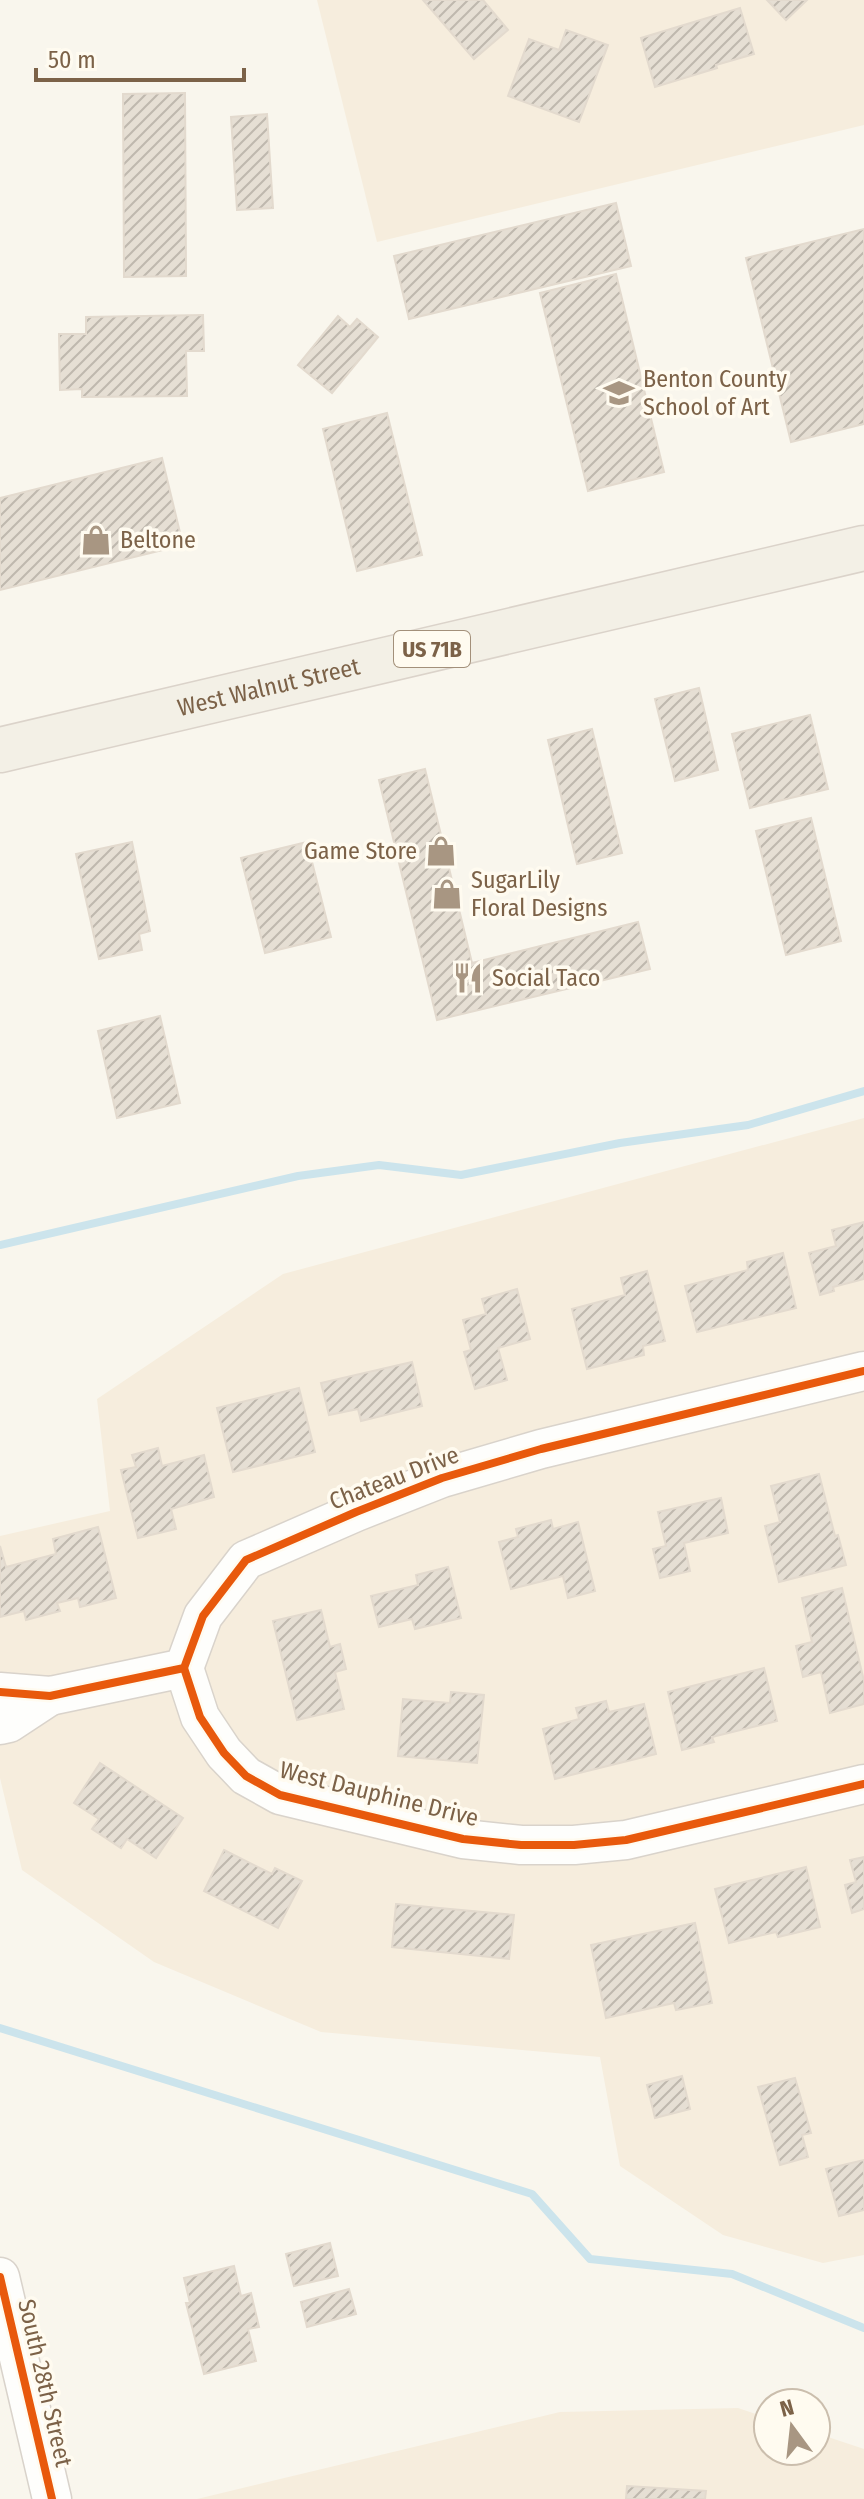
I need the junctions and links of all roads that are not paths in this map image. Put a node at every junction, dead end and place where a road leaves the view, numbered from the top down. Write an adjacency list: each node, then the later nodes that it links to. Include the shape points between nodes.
1 (864, 548): 2 (main road, West Walnut Street / US 71B)
2 (0, 750)
3 (864, 1371): 4 (street, Chateau Drive, via 442,1478 246,1560 203,1616)
4 (184, 1668): 6 (street); 8 (street, West Dauphine Drive, via 200,1717 246,1776 280,1795 463,1839 521,1845 626,1840)
5 (0, 1692): 6 (street)
6 (50, 1696): 7 (street)
7 (0, 1725)
8 (864, 1784)
9 (0, 2277): 10 (street, South 28th Street)
10 (52, 2499)

